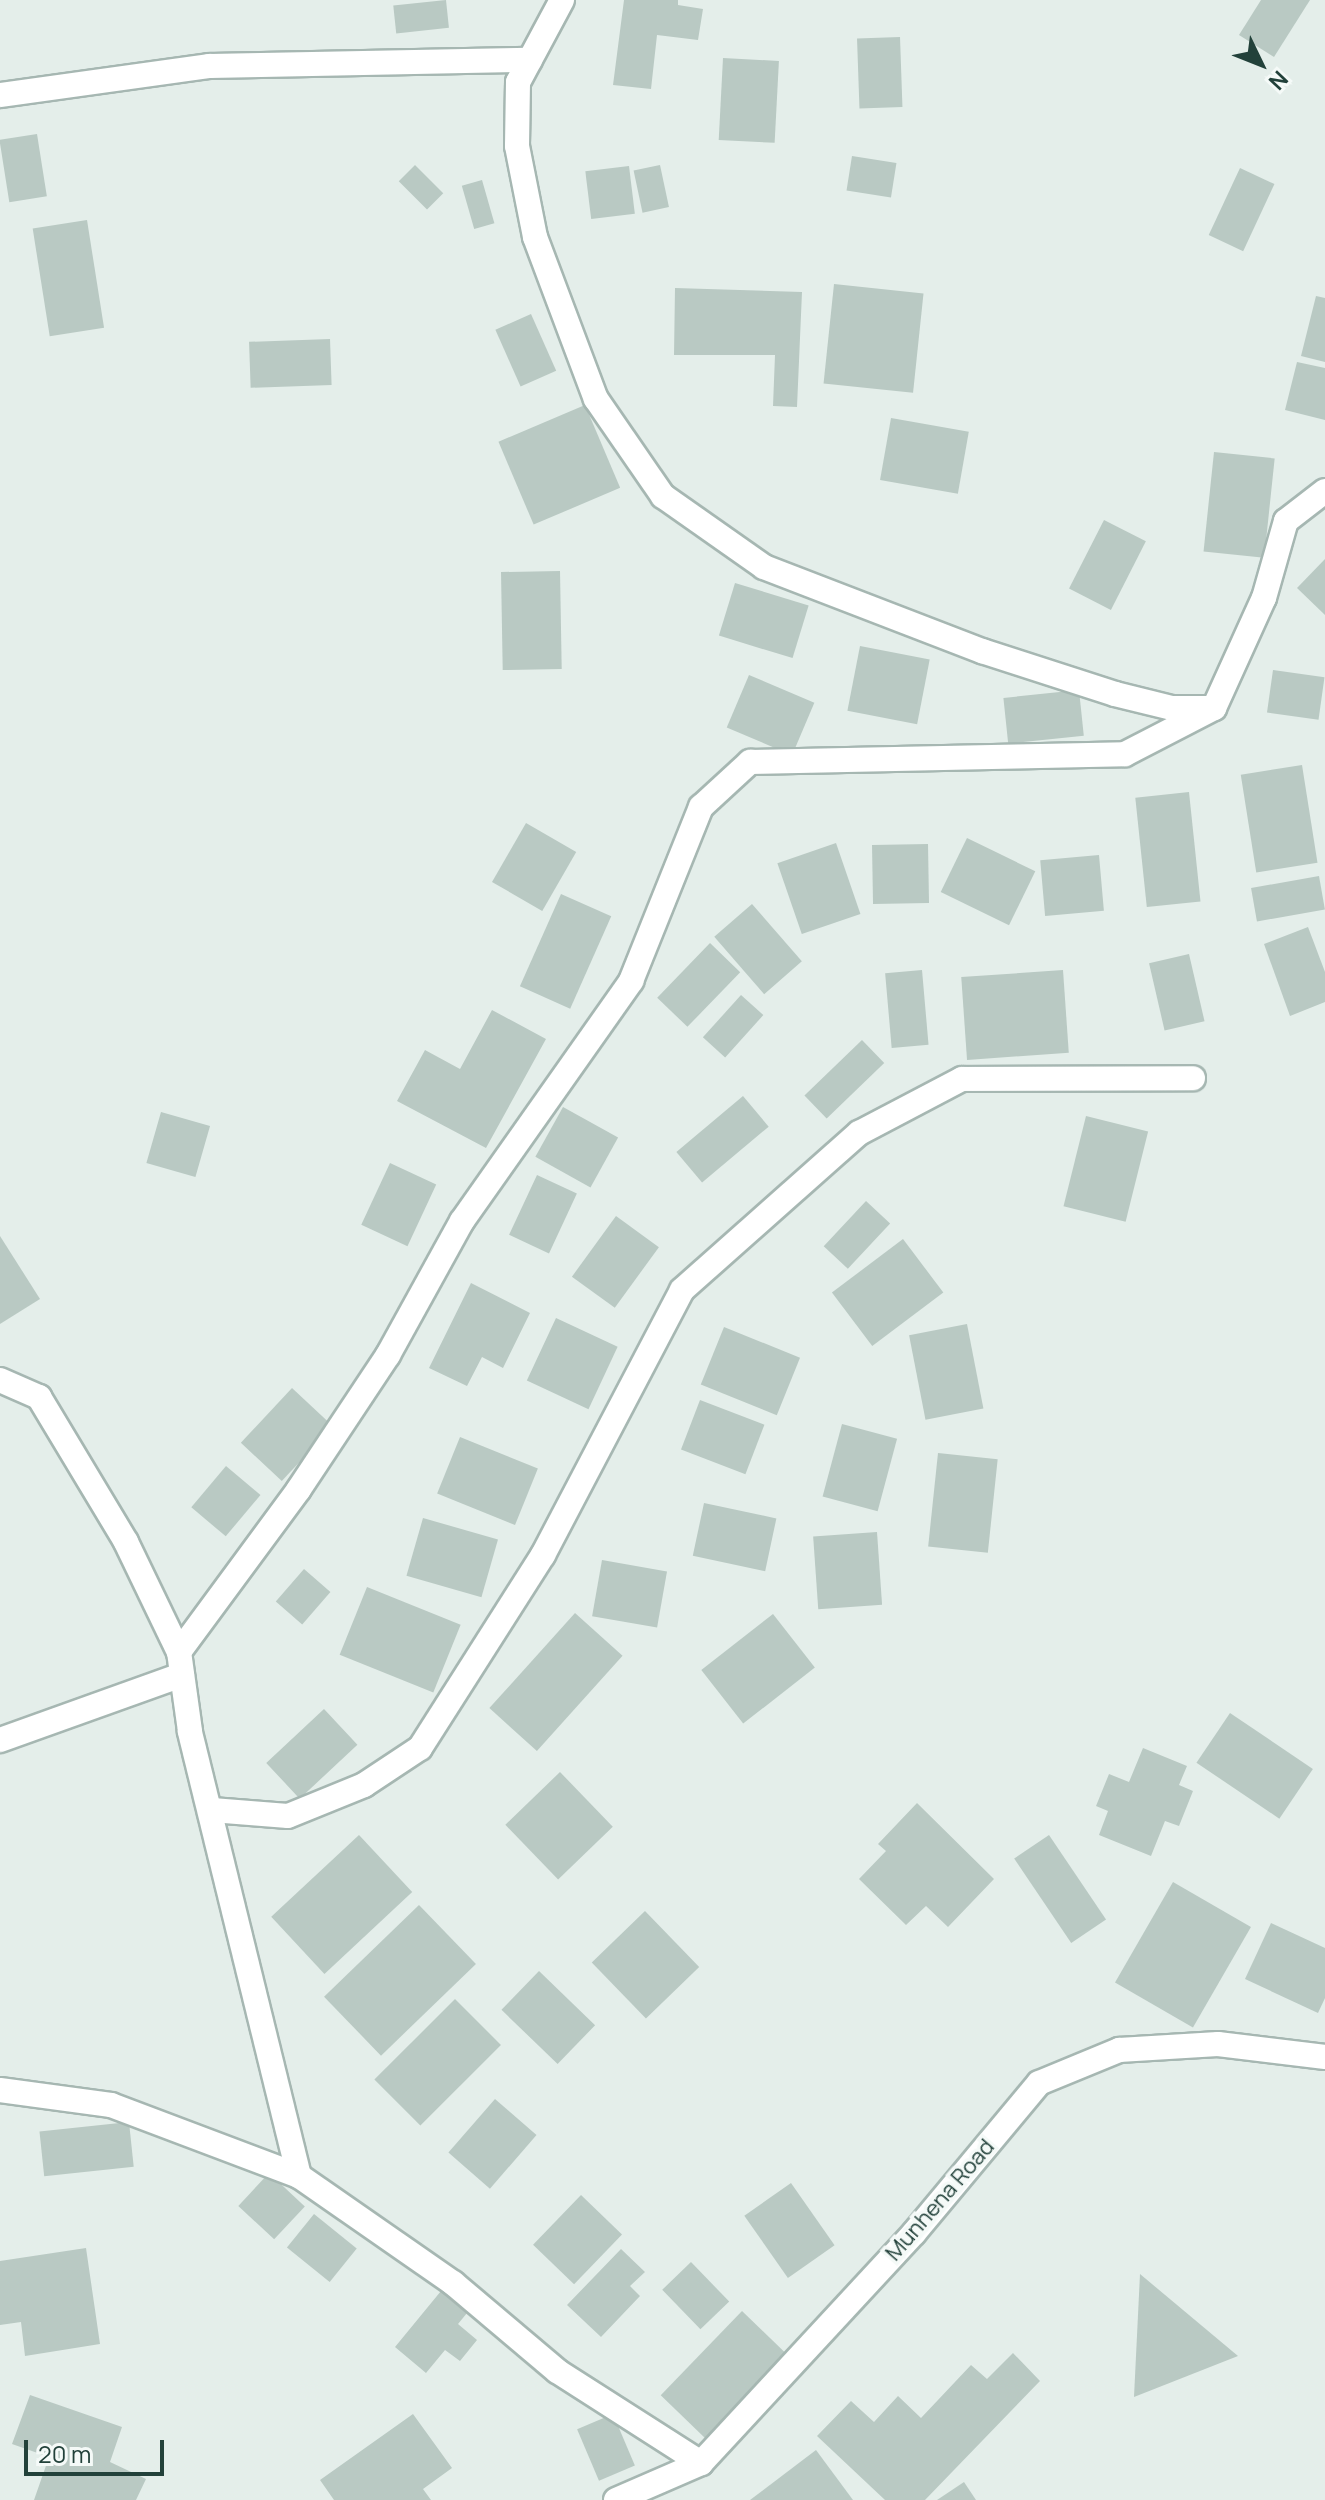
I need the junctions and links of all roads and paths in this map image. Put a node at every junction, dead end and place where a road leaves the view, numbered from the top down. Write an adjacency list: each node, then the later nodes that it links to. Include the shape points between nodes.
1 (562, 0): 2 (street)
2 (530, 60): 3 (street, via 209,66); 5 (street, via 518,82 517,146 535,237 596,399 663,496 764,567 852,603 1115,694 1172,708)
3 (0, 95)
4 (1325, 491): 5 (street, via 1286,521 1264,598)
5 (1214, 708): 8 (street, via 1125,754 750,762 701,807 631,981 462,1221 388,1355)
6 (1193, 1078): 10 (street, via 962,1079 859,1133 682,1290 543,1555 420,1748 364,1785 288,1816)
7 (0, 1380): 8 (street, via 39,1397 126,1542)
8 (180, 1664): 9 (street); 10 (street)
9 (0, 1740)
10 (212, 1810): 13 (street)
11 (1325, 2057): 14 (street, Munhena Road, via 1218,2044 1119,2050 1039,2083 914,2233)
12 (0, 2090): 13 (street, via 111,2105)
13 (299, 2176): 14 (street, via 453,2283 557,2371)
14 (701, 2463): 15 (street, Munhena Road)
15 (616, 2500)

